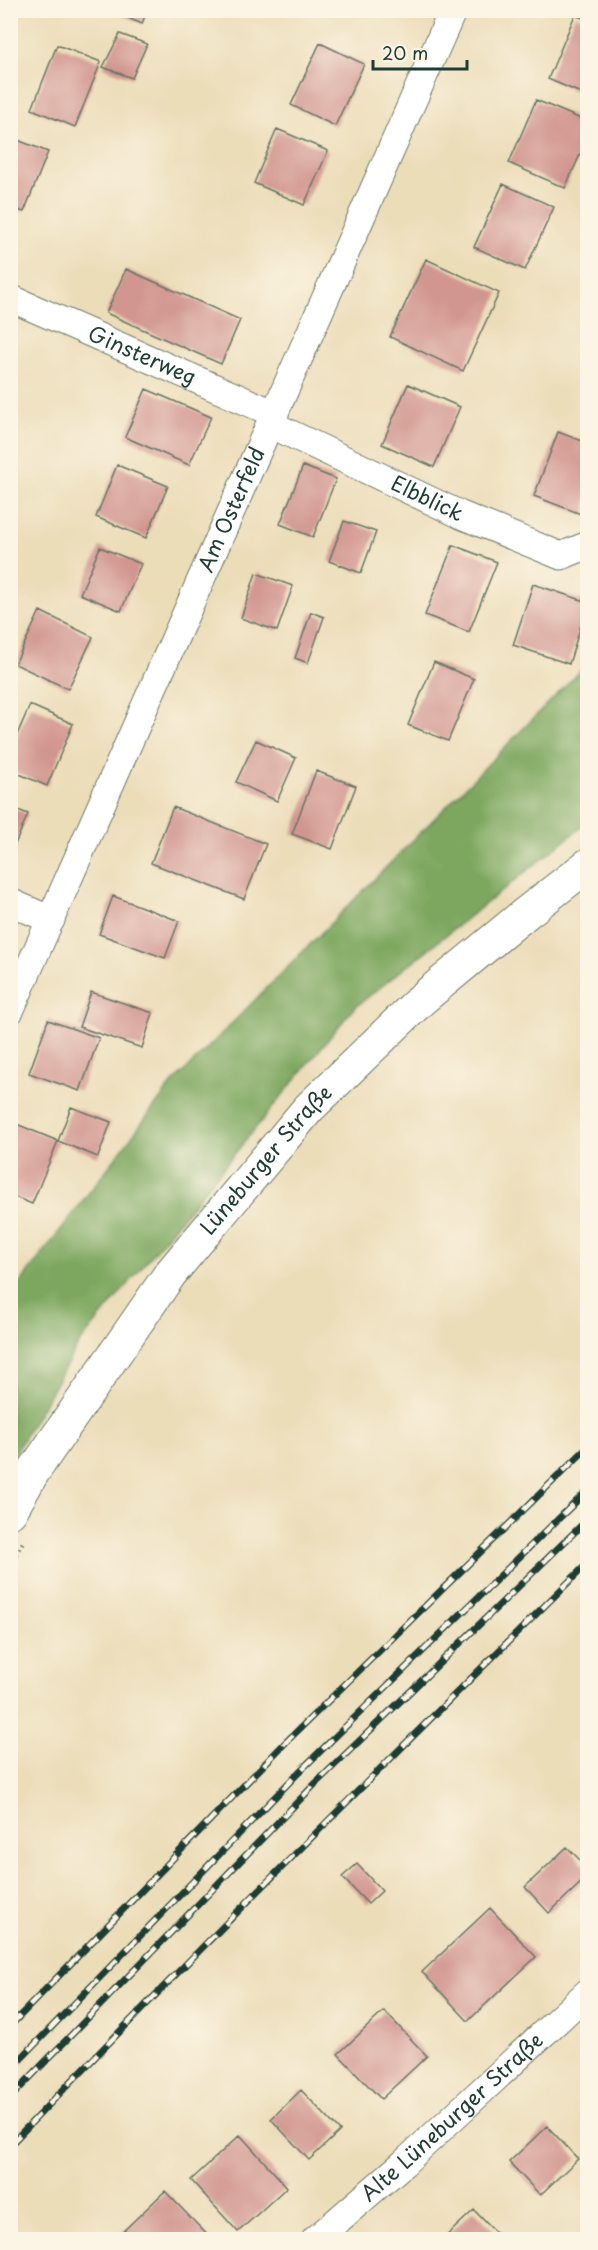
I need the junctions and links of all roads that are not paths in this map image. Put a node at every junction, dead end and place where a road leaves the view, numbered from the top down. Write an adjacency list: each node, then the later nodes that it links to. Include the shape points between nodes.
1 (453, 10): 3 (street, Am Osterfeld)
2 (10, 298): 3 (street, Ginsterweg)
3 (272, 419): 4 (street, Elbblick, via 461,515 561,556); 7 (street, Am Osterfeld)
4 (588, 545)
5 (588, 865): 9 (main road, Lüneburger Straße, via 422,999 308,1109 170,1274 33,1472)
6 (10, 902): 7 (street)
7 (51, 920): 8 (street, Am Osterfeld)
8 (10, 1011)
9 (19, 1523)
10 (588, 1992): 11 (street, Alte Lüneburger Straße)
11 (315, 2240)

